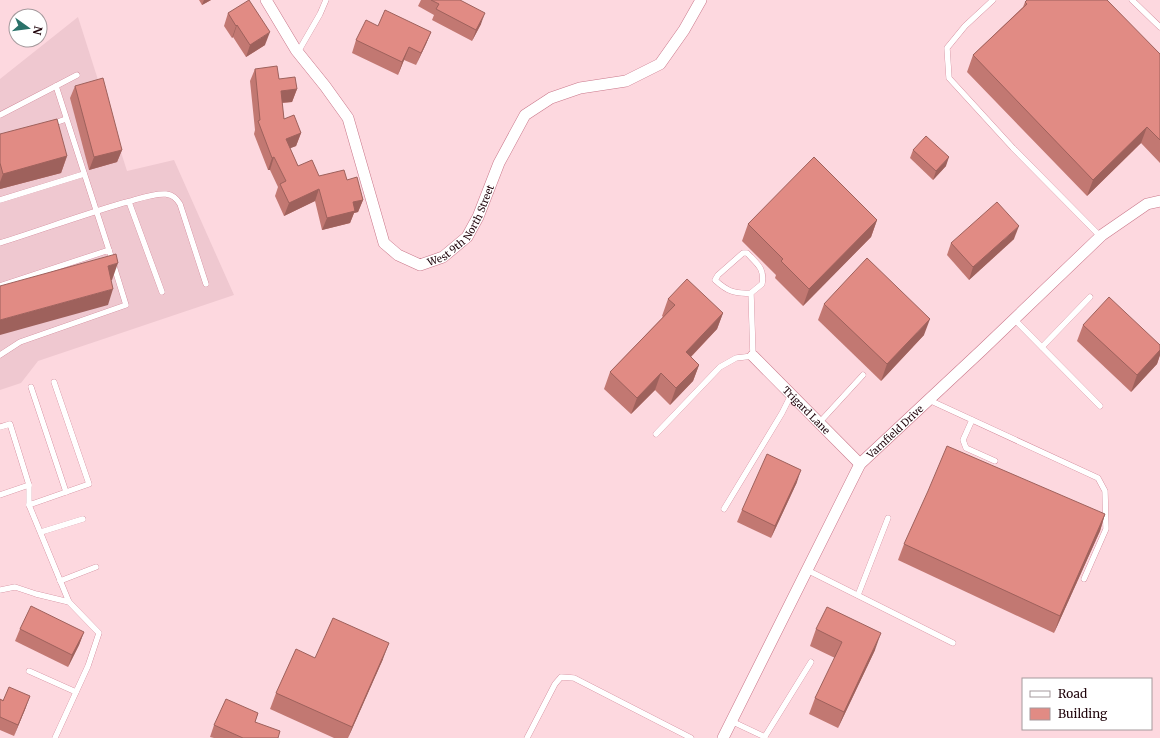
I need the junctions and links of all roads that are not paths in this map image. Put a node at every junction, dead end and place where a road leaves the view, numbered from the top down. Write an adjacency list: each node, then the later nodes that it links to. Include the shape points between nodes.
1 (326, 0): 7 (lane)
2 (701, 0): 7 (street, West 9th North Street, via 660,64 626,81 580,88 551,98 525,115 499,163 478,217 467,237 443,257 420,265 398,255 384,243 348,118)
3 (992, 0): 18 (lane, via 947,48 949,78 1013,148)
4 (1132, 0): 6 (lane)
5 (269, 1): 7 (street, West 9th North Street)
6 (1160, 27)
7 (297, 52)
8 (77, 75): 9 (lane)
9 (56, 86): 10 (lane); 11 (lane)
10 (0, 115)
11 (66, 119): 12 (lane); 13 (lane)
12 (44, 126)
13 (84, 174): 14 (lane); 17 (lane)
14 (0, 200)
15 (1160, 201): 18 (street, Varnfield Drive, via 1147,204)
16 (129, 202): 17 (lane); 21 (lane, via 158,194 176,198); 23 (lane)
17 (97, 211): 19 (lane); 20 (lane)
18 (1100, 236): 26 (street, Varnfield Drive)
19 (0, 243)
20 (109, 250): 22 (lane); 28 (lane, via 126,305 20,342)
21 (206, 284)
22 (0, 286)
23 (162, 292)
24 (751, 293): 24 (lane, via 762,284 762,269 747,253 743,253 715,280 727,290 742,294); 29 (lane)
25 (1090, 297): 27 (lane)
26 (1014, 319): 27 (lane); 34 (street, Varnfield Drive)
27 (1042, 347): 35 (lane)
28 (0, 356)
29 (753, 356): 33 (street, Trigard Lane); 39 (lane, via 736,358 720,367)
30 (863, 375): 37 (lane)
31 (54, 382): 43 (lane, via 89,484)
32 (31, 387): 43 (lane)
33 (792, 395): 37 (street, Trigard Lane); 46 (lane)
34 (929, 400): 36 (lane); 41 (street, Varnfield Drive)
35 (1100, 406)
36 (972, 420): 40 (lane, via 963,440 966,448); 52 (lane, via 1098,478 1104,491 1106,529)
37 (819, 423): 41 (street, Trigard Lane)
38 (0, 427): 42 (lane, via 10,424)
39 (656, 434)
40 (995, 461)
41 (860, 464): 51 (street, Varnfield Drive)
42 (29, 485): 44 (lane); 45 (lane)
43 (66, 492): 45 (lane)
44 (0, 494)
45 (29, 504): 49 (lane)
46 (724, 509)
47 (888, 518): 55 (lane)
48 (82, 519): 49 (lane)
49 (40, 532): 53 (lane)
50 (96, 567): 53 (lane)
51 (807, 570): 55 (lane); 61 (street, Varnfield Drive)
52 (1084, 579)
53 (60, 581): 56 (lane)
54 (0, 590): 56 (lane, via 15,587)
55 (858, 595): 57 (lane)
56 (68, 602): 60 (lane, via 99,633)
57 (953, 643)
58 (811, 662): 66 (lane)
59 (29, 671): 60 (lane)
60 (76, 692): 62 (lane)
61 (732, 721): 65 (street, Varnfield Drive); 66 (lane)
62 (55, 738)
63 (527, 738): 64 (lane, via 554,684 561,677 574,678)
64 (691, 738)
65 (723, 738)
66 (764, 738)

